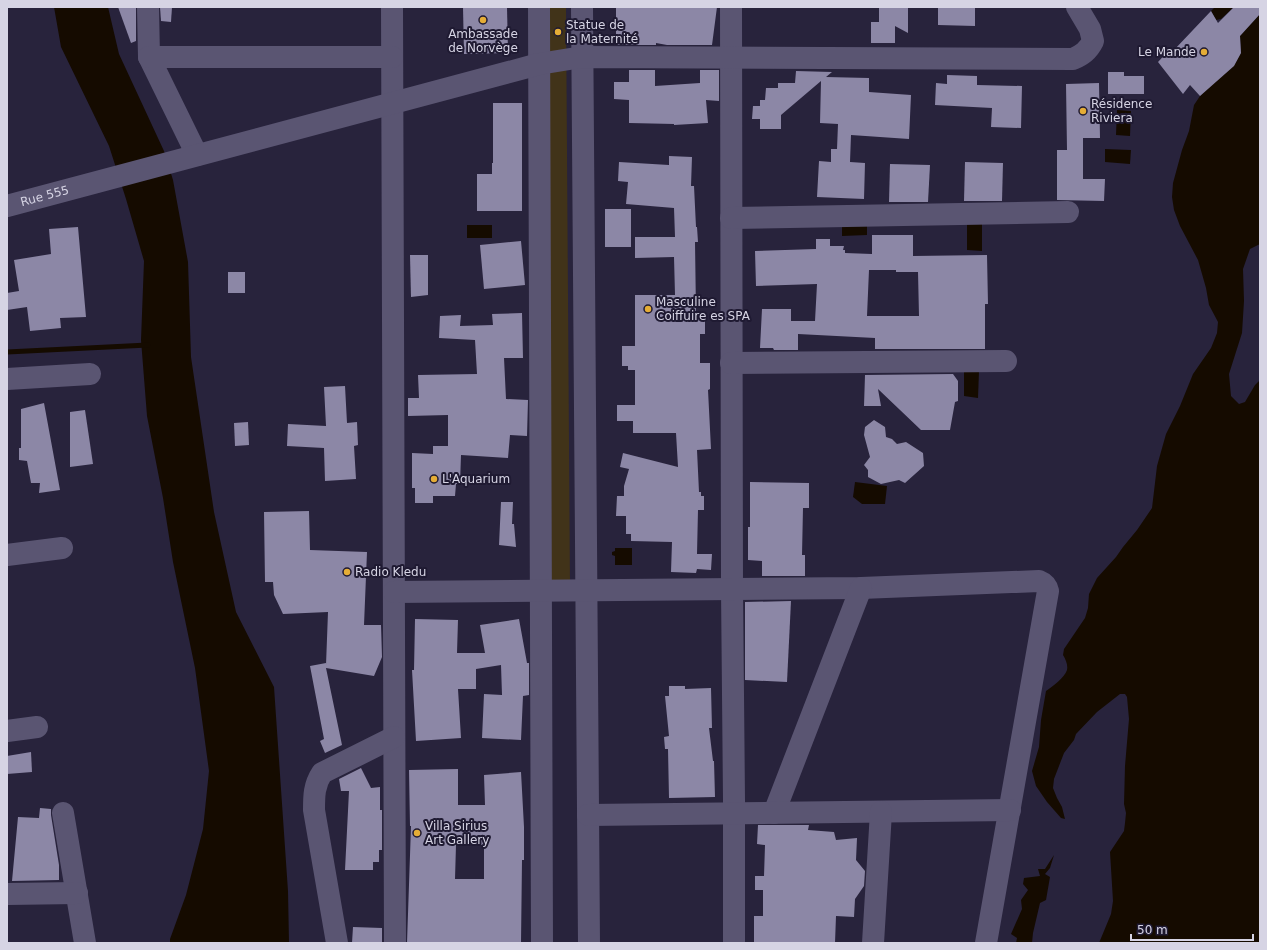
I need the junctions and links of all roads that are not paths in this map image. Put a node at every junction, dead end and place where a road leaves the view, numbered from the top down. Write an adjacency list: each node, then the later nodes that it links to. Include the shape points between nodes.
1 (148, 7): 7 (street)
2 (392, 7): 8 (street)
3 (539, 7): 11 (street)
4 (582, 7): 9 (street)
5 (731, 7): 10 (street)
6 (1077, 7): 10 (street, Rue 555, via 1090,29 1093,42 1082,55 1073,59)
7 (149, 57): 8 (street); 13 (street)
8 (392, 57): 12 (street)
9 (582, 57): 10 (street, Rue 555); 11 (street, Rue 555); 25 (street)
10 (731, 58): 16 (street)
11 (539, 64): 12 (street, Rue 555); 26 (street)
12 (392, 102): 13 (street, Rue 555); 27 (street)
13 (197, 155): 14 (street, Rue 555)
14 (7, 206)
15 (1068, 212): 16 (street)
16 (731, 218): 18 (street)
17 (1006, 360): 18 (street)
18 (731, 363): 24 (street)
19 (90, 374): 20 (street)
20 (7, 379)
21 (62, 548): 22 (street)
22 (7, 555)
23 (861, 588): 24 (street); 31 (street, via 1039,581 1047,587); 35 (street)
24 (732, 589): 25 (street); 34 (street)
25 (586, 590): 26 (street); 36 (street)
26 (541, 591): 27 (street); 42 (street)
27 (394, 592): 30 (street)
28 (38, 727): 29 (street)
29 (7, 731)
30 (394, 737): 40 (street, via 322,773 315,785 314,810); 41 (street)
31 (1010, 810): 32 (street); 46 (street)
32 (881, 812): 35 (street); 45 (street)
33 (63, 813): 37 (street)
34 (734, 813): 35 (street); 36 (street); 44 (street)
35 (774, 813)
36 (588, 815): 43 (street)
37 (77, 893): 38 (street); 39 (street)
38 (7, 894)
39 (85, 943)
40 (337, 943)
41 (395, 943)
42 (542, 943)
43 (589, 943)
44 (734, 943)
45 (873, 943)
46 (986, 943)

